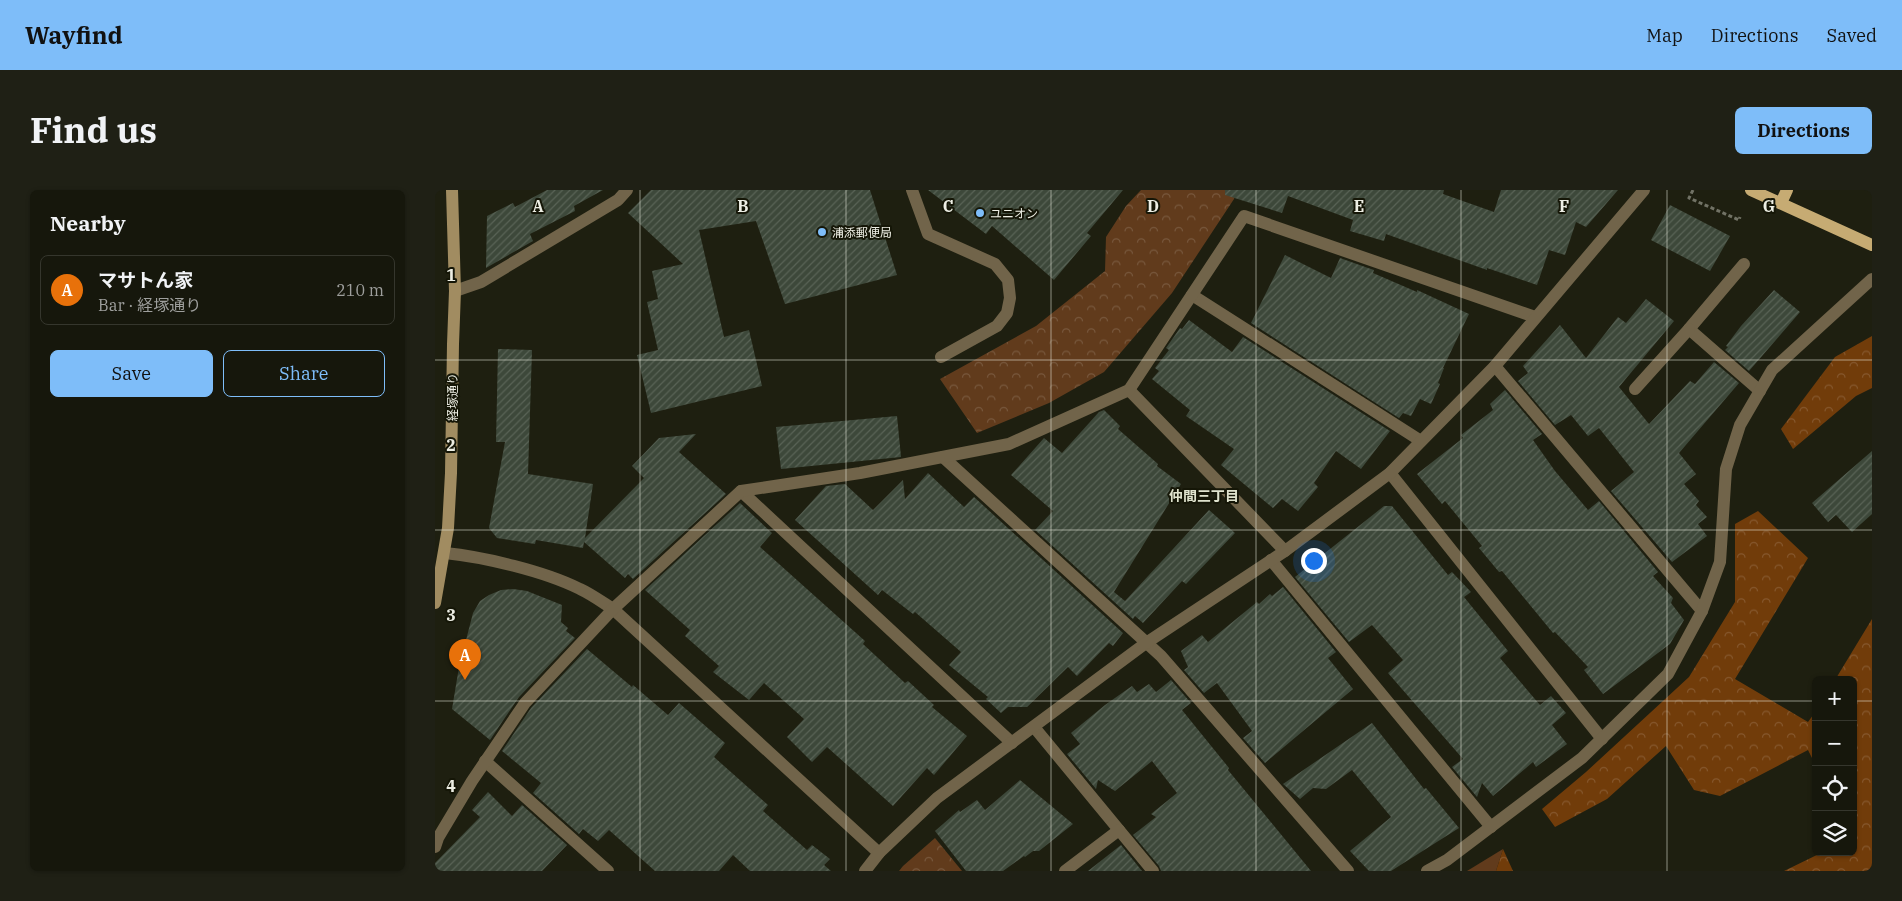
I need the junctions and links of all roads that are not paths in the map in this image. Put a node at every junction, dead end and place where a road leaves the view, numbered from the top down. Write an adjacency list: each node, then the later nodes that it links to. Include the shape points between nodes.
1 (452, 190): 11 (main road, 経塚通り)
2 (627, 190): 11 (street, via 618,200 481,282)
3 (912, 190): 15 (street, via 927,234 995,264 1007,280 1010,298 1007,313 997,326)
4 (1644, 190): 13 (street)
5 (1751, 190): 7 (main road)
6 (1787, 190): 7 (main road)
7 (1781, 203): 8 (main road)
8 (1872, 245)
9 (1744, 264): 14 (street)
10 (1872, 279): 19 (street, via 1772,370)
11 (455, 291): 25 (main road, 経塚通り, via 451,473)
12 (1192, 295): 13 (street, via 1244,216); 18 (street); 20 (street)
13 (1535, 317): 16 (street)
14 (1689, 329): 17 (street); 19 (street)
15 (941, 358)
16 (1495, 366): 20 (street); 29 (street)
17 (1635, 389)
18 (1129, 390): 21 (street, via 1009,444); 24 (street)
19 (1760, 391): 29 (street, via 1740,425 1726,469 1720,562)
20 (1421, 441): 22 (street)
21 (943, 457): 23 (street); 30 (street)
22 (1390, 473): 24 (street); 32 (street)
23 (741, 491): 28 (street); 33 (street)
24 (1285, 551): 26 (street)
25 (445, 553): 27 (main road, 経塚通り); 28 (street, via 471,556 545,575 579,588)
26 (1271, 560): 30 (street); 35 (street)
27 (435, 603)
28 (613, 609): 34 (street, via 525,703); 38 (street)
29 (1703, 611): 32 (street, via 1668,674)
30 (1146, 643): 31 (street); 43 (street, via 1161,656)
31 (1034, 727): 33 (street); 36 (street)
32 (1602, 739): 35 (street)
33 (1012, 743): 38 (street, via 937,798)
34 (485, 761): 37 (street); 39 (street)
35 (1491, 827): 44 (street)
36 (1119, 830): 41 (street); 42 (street)
37 (435, 847)
38 (879, 853): 40 (street)
39 (608, 871)
40 (865, 871)
41 (1065, 871)
42 (1153, 871)
43 (1348, 871)
44 (1427, 871)

